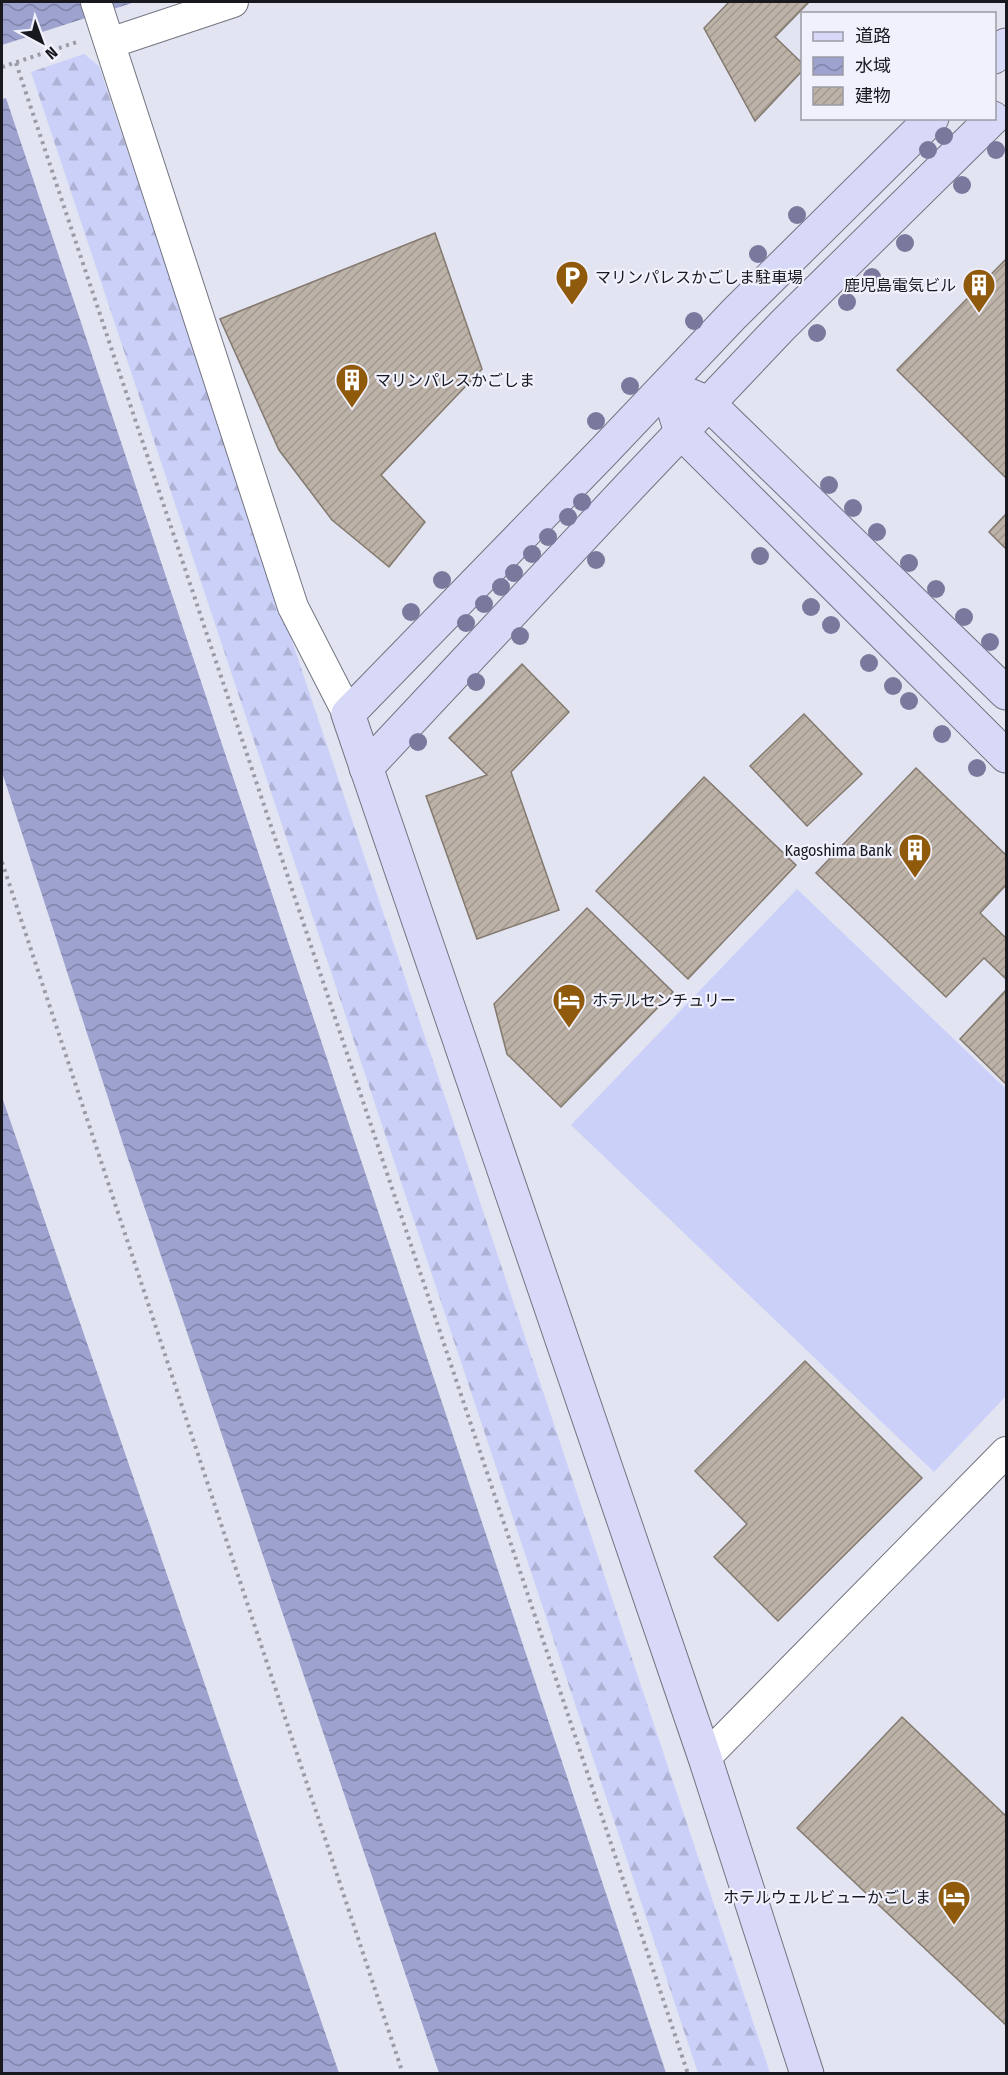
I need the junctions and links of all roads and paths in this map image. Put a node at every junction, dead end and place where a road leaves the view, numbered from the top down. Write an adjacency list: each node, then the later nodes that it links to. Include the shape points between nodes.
1 (96, 2): 3 (street)
2 (233, 2): 3 (street)
3 (108, 37): 4 (path); 12 (street, via 293,607)
4 (16, 63): 5 (path); 19 (path)
5 (2, 67)
6 (930, 120): 8 (street)
7 (992, 120): 9 (street)
8 (666, 386): 9 (street); 10 (street); 12 (street)
9 (708, 403): 10 (street); 11 (street)
10 (681, 432): 13 (street); 14 (street)
11 (1006, 693)
12 (348, 714): 14 (street)
13 (1006, 756)
14 (366, 768): 17 (street)
15 (2, 862): 18 (path)
16 (1006, 1452): 17 (street)
17 (705, 1758): 20 (street)
18 (403, 2073)
19 (688, 2073)
20 (807, 2073)

